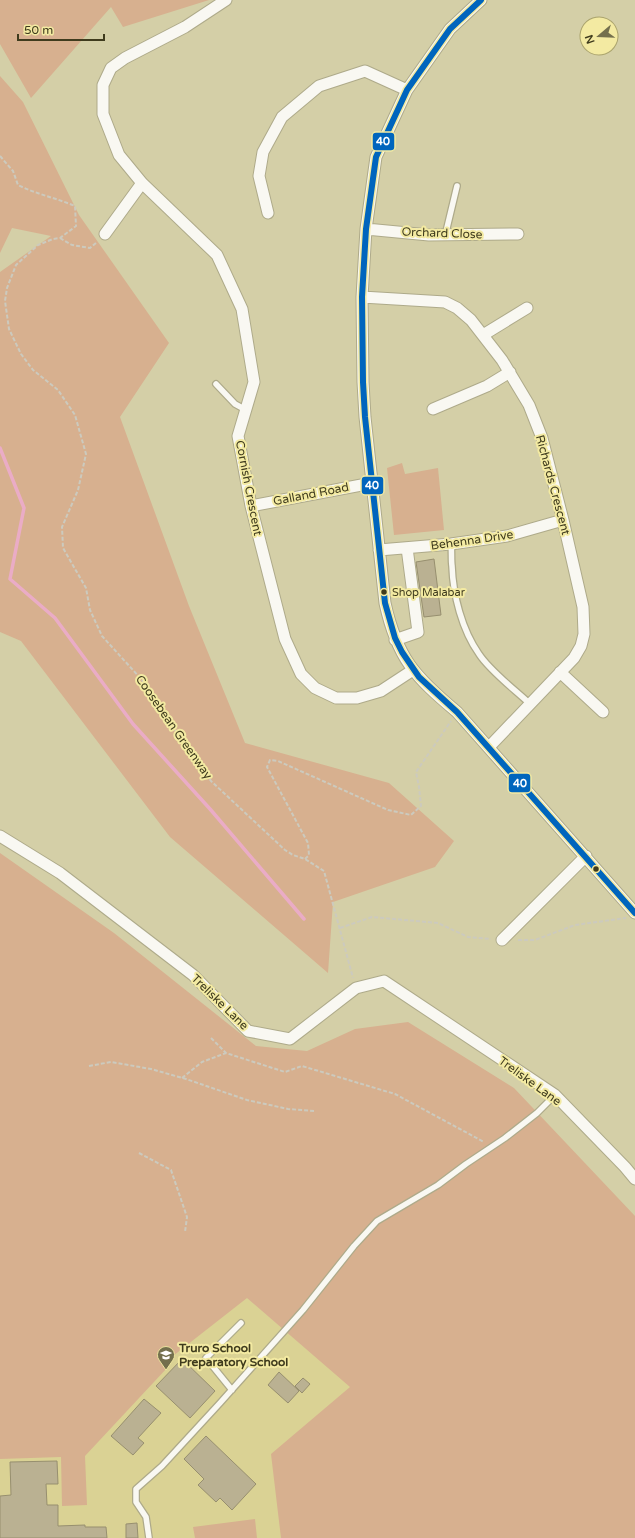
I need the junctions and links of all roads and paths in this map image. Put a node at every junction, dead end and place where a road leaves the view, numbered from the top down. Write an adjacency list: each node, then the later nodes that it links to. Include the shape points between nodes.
1 (226, 0): 5 (street, Cornish Crescent, via 185,27 124,58 111,68 103,85 103,114 119,155)
2 (481, 0): 3 (street, via 450,29)
3 (407, 90): 7 (street, via 365,71 319,86 282,117 263,152 259,176); 8 (street, via 376,157)
4 (0, 156): 12 (path, Coosebean Greenway, via 13,171 18,185 75,206 76,226)
5 (142, 183): 9 (street); 19 (street, Cornish Crescent, via 218,256 242,309 254,382)
6 (457, 186): 11 (lane)
7 (268, 213)
8 (366, 229): 11 (street, Orchard Close); 13 (street)
9 (105, 234): 12 (path, via 90,248 72,245)
10 (518, 234): 11 (street, Orchard Close)
11 (445, 236)
12 (60, 238): 35 (path, Coosebean Greenway, via 38,245 16,265 7,288 5,302 9,329 21,354 33,370 58,390 75,415 86,454 78,490 62,527 63,548 86,588 90,610 102,636 142,680 212,781 285,850)
13 (362, 297): 15 (street, Richards Crescent, via 444,302 457,308); 20 (street, via 363,382)
14 (527, 308): 15 (street)
15 (483, 335): 16 (street, Richards Crescent)
16 (510, 372): 18 (street, via 487,386); 22 (street, Richards Crescent, via 529,405 542,438)
17 (216, 384): 19 (lane, via 235,404)
18 (433, 409)
19 (246, 410): 21 (street, Cornish Crescent, via 238,436)
20 (372, 483): 21 (street, Galland Road); 25 (street)
21 (251, 506): 27 (street, Cornish Crescent, via 286,639 301,674 315,688 336,698 357,698 381,691)
22 (563, 520): 23 (street, Behenna Drive, via 507,536); 28 (street, Richards Crescent, via 583,607 584,634 574,658)
23 (451, 544): 24 (street, Behenna Drive); 29 (lane, via 454,583 466,632 489,666)
24 (407, 548): 25 (street, Behenna Drive); 26 (street, via 418,632)
25 (379, 550): 26 (street, via 385,603)
26 (395, 640): 27 (street)
27 (412, 670): 30 (street)
28 (560, 672): 29 (street, Richards Crescent); 31 (street)
29 (529, 703): 32 (street, Richards Crescent)
30 (457, 712): 32 (street); 35 (path, via 416,772 420,806 411,815 388,810 278,761 270,760 267,767 308,843 309,855)
31 (603, 712)
32 (489, 747): 34 (street)
33 (0, 836): 39 (street, Treliske Lane, via 60,872 193,975 248,1031 290,1039)
34 (586, 856): 36 (street); 38 (street)
35 (305, 859): 37 (path, Coosebean Greenway, via 324,871)
36 (631, 915): 38 (path, via 575,925 535,940)
37 (340, 928): 38 (path, via 372,917 438,922 468,937); 39 (path, Coosebean Greenway)
38 (502, 940)
39 (356, 988): 44 (street, Treliske Lane, via 384,981)
40 (210, 1038): 41 (path)
41 (226, 1053): 43 (path, via 202,1062); 46 (path, via 285,1072 302,1066 395,1094)
42 (89, 1066): 43 (path, via 111,1062)
43 (182, 1078): 45 (path, via 247,1100 288,1109)
44 (555, 1095): 46 (lane, via 537,1113); 48 (street, Treliske Lane)
45 (314, 1111)
46 (492, 1147): 51 (lane, via 438,1185 377,1221)
47 (139, 1153): 49 (path, via 171,1170 187,1217)
48 (635, 1179)
49 (185, 1232)
50 (241, 1324): 51 (lane, via 206,1358)
51 (232, 1390): 52 (lane, via 162,1466 136,1489 136,1502 146,1517)
52 (149, 1538)

